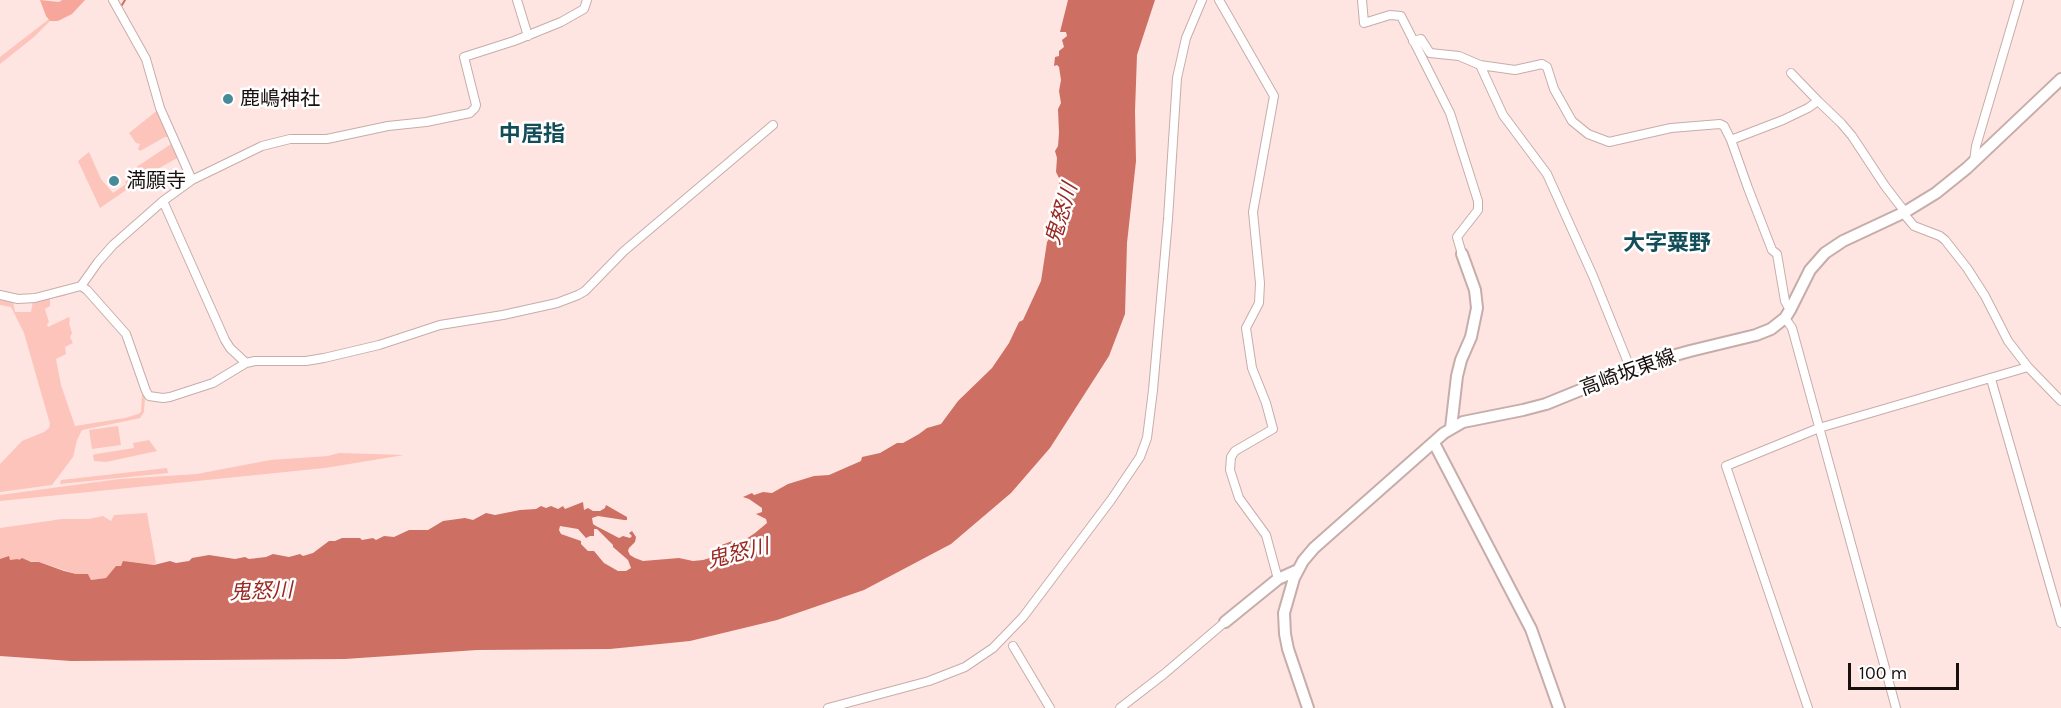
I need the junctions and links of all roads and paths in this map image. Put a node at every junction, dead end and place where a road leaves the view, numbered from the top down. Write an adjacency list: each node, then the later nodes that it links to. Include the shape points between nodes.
1 (113, 0): 17 (street, via 146,59 160,108)
2 (517, 0): 8 (street)
3 (588, 0): 8 (street, via 580,12)
4 (1202, 0): 37 (street, via 1186,38 1177,78 1153,390 1147,438 1140,457 1023,617 993,648 965,667 929,681)
5 (1219, 0): 33 (street, via 1274,96 1253,212 1259,303 1246,328 1252,368 1273,429 1235,451 1230,470 1239,498 1266,535)
6 (1362, 0): 9 (street, via 1364,23 1390,15 1401,16)
7 (2019, 0): 16 (street)
8 (528, 36): 17 (street, via 464,57 476,105 470,113 327,140 282,140)
9 (1413, 41): 10 (street, via 1421,39 1430,53 1459,56); 20 (street, via 1450,113 1478,201 1478,210 1458,237)
10 (1480, 65): 15 (street, via 1515,70 1542,64 1547,67 1572,121 1588,134 1609,142 1671,128 1720,124); 26 (street, via 1503,115 1547,174)
11 (1791, 73): 13 (street)
12 (2061, 79): 16 (main road)
13 (1818, 101): 15 (street, via 1801,112); 19 (street, via 1852,136)
14 (773, 125): 24 (street, via 578,295 503,315 440,325 324,358)
15 (1731, 140): 23 (street, via 1767,240 1777,254)
16 (1974, 160): 19 (main road, via 1936,193)
17 (192, 180): 18 (street)
18 (163, 201): 21 (street, via 113,245); 24 (street, via 225,340)
19 (1904, 212): 23 (main road, via 1825,253 1810,270); 25 (street, via 1914,226 1945,240 1967,268 2008,341)
20 (1462, 254): 29 (main road, via 1477,308 1457,376)
21 (81, 286): 22 (street, via 35,298); 24 (street, via 126,334 149,396 178,395 213,383)
22 (0, 295)
23 (1787, 314): 26 (main road, 高崎坂東線, via 1771,329 1756,335 1665,357); 30 (street)
24 (246, 363)
25 (2028, 367): 27 (street); 28 (street)
26 (1631, 370): 29 (main road, 高崎坂東線, via 1540,406)
27 (1991, 379): 30 (street); 35 (street)
28 (2061, 401)
29 (1451, 428): 31 (main road, 高崎坂東線)
30 (1819, 428): 42 (street, via 1726,466); 43 (street)
31 (1434, 443): 32 (main road, 高崎坂東線, via 1314,548); 41 (main road, via 1531,628)
32 (1298, 570): 33 (main road); 40 (main road, 高崎坂東線, via 1289,590 1284,622 1288,649)
33 (1278, 579): 34 (main road)
34 (1225, 622): 39 (street)
35 (2061, 623)
36 (1013, 646): 38 (street)
37 (828, 708)
38 (1050, 708)
39 (1120, 708)
40 (1308, 708)
41 (1558, 708)
42 (1808, 708)
43 (1896, 708)

